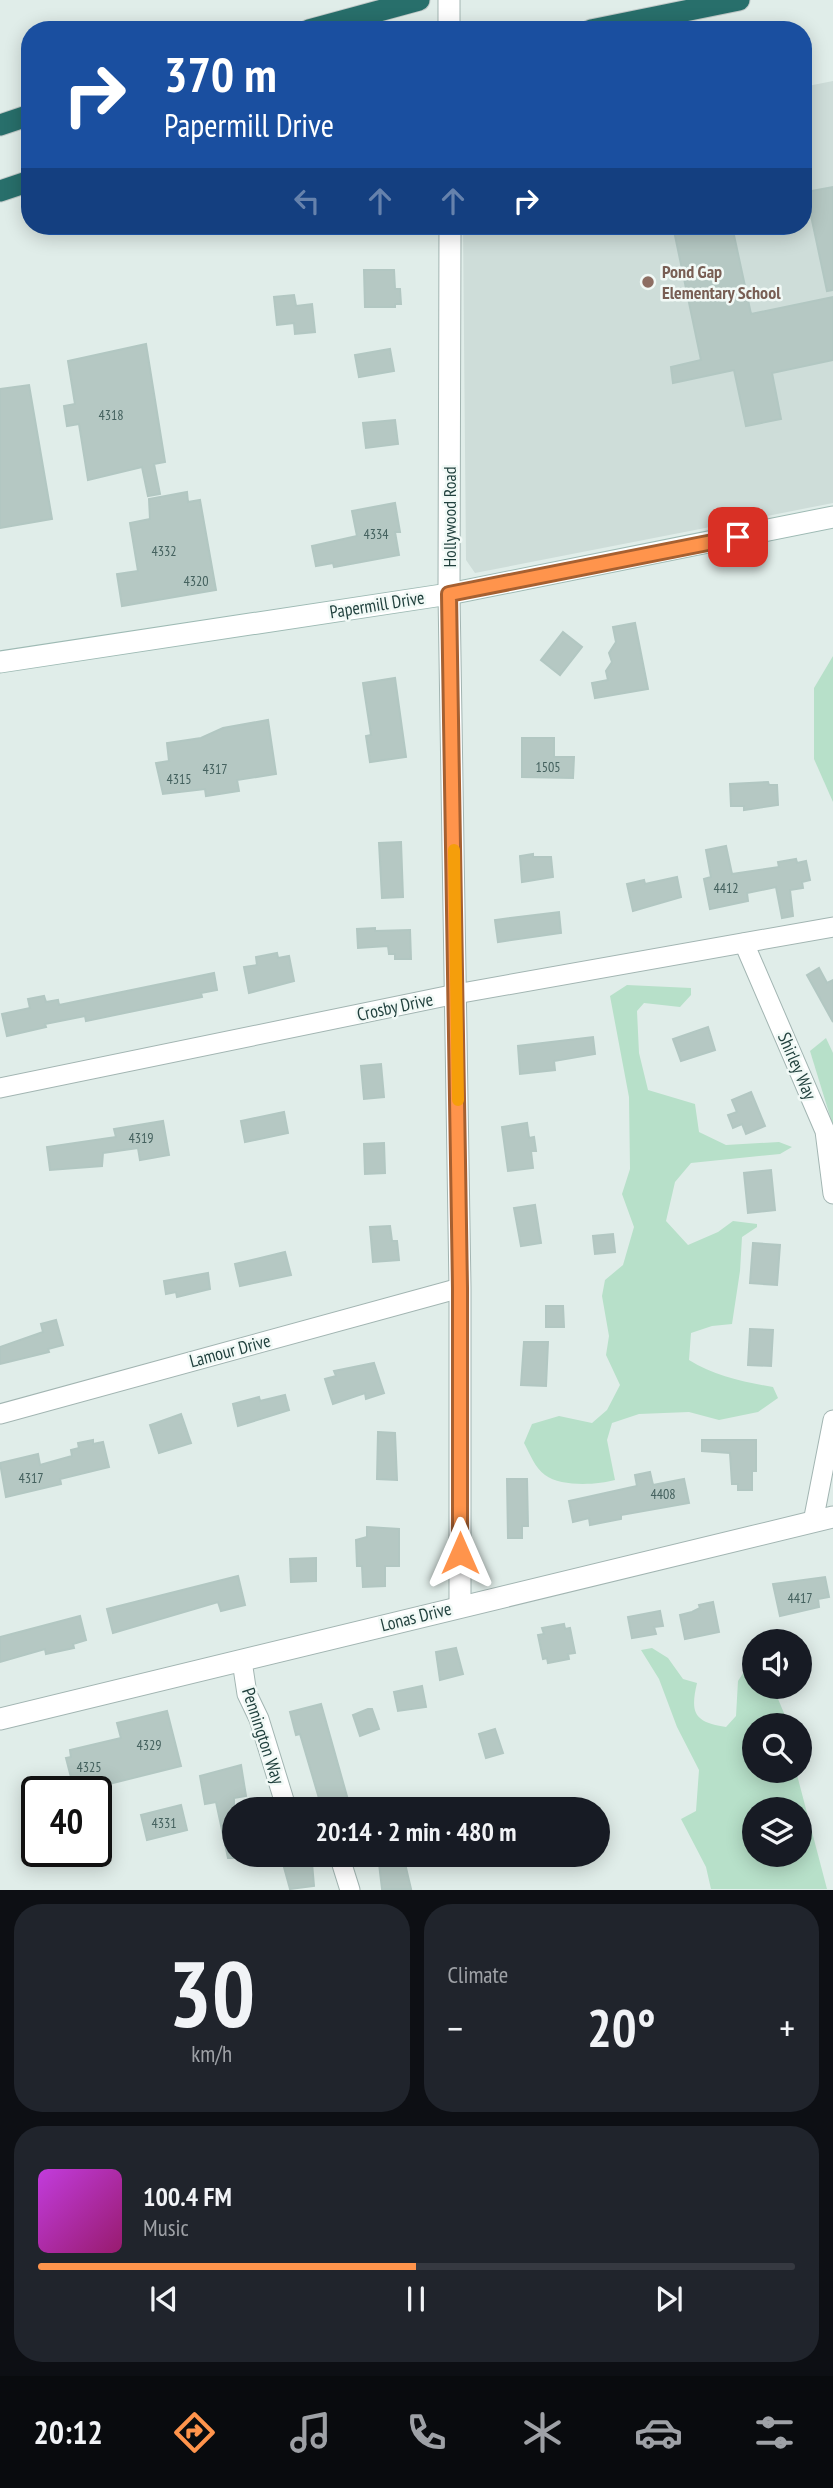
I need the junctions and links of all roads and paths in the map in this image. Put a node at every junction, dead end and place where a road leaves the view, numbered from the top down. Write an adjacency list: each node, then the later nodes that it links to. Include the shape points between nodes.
1 (419, 0): 4 (highway)
2 (449, 0): 5 (street)
3 (739, 0): 6 (highway)
4 (341, 21)
5 (449, 21)
6 (635, 21)
7 (21, 112): 8 (highway)
8 (0, 118)
9 (21, 118): 10 (highway)
10 (0, 125)
11 (21, 184): 12 (highway)
12 (0, 191)
13 (450, 235): 15 (street, Hollywood Road)
14 (833, 517): 15 (street, Papermill Drive)
15 (449, 594): 16 (street, Papermill Drive); 19 (street, Hollywood Road)
16 (0, 662)
17 (833, 927): 18 (street, Crosby Drive)
18 (744, 943): 19 (street, Crosby Drive); 21 (street, Shirley Way, via 825,1131)
19 (456, 994): 20 (street, Crosby Drive); 22 (street, Hollywood Road)
20 (0, 1088)
21 (833, 1194)
22 (460, 1288): 23 (street, Lamour Drive); 26 (street, Hollywood Road)
23 (0, 1413)
24 (833, 1420): 25 (street)
25 (823, 1520): 26 (street, Lonas Drive)
26 (460, 1606): 27 (street, Lonas Drive)
27 (242, 1661): 28 (street, Lonas Drive); 29 (street, Pennington Way, via 247,1693)
28 (0, 1719)
29 (283, 1797)
30 (343, 1867): 31 (street)
31 (350, 1889)

